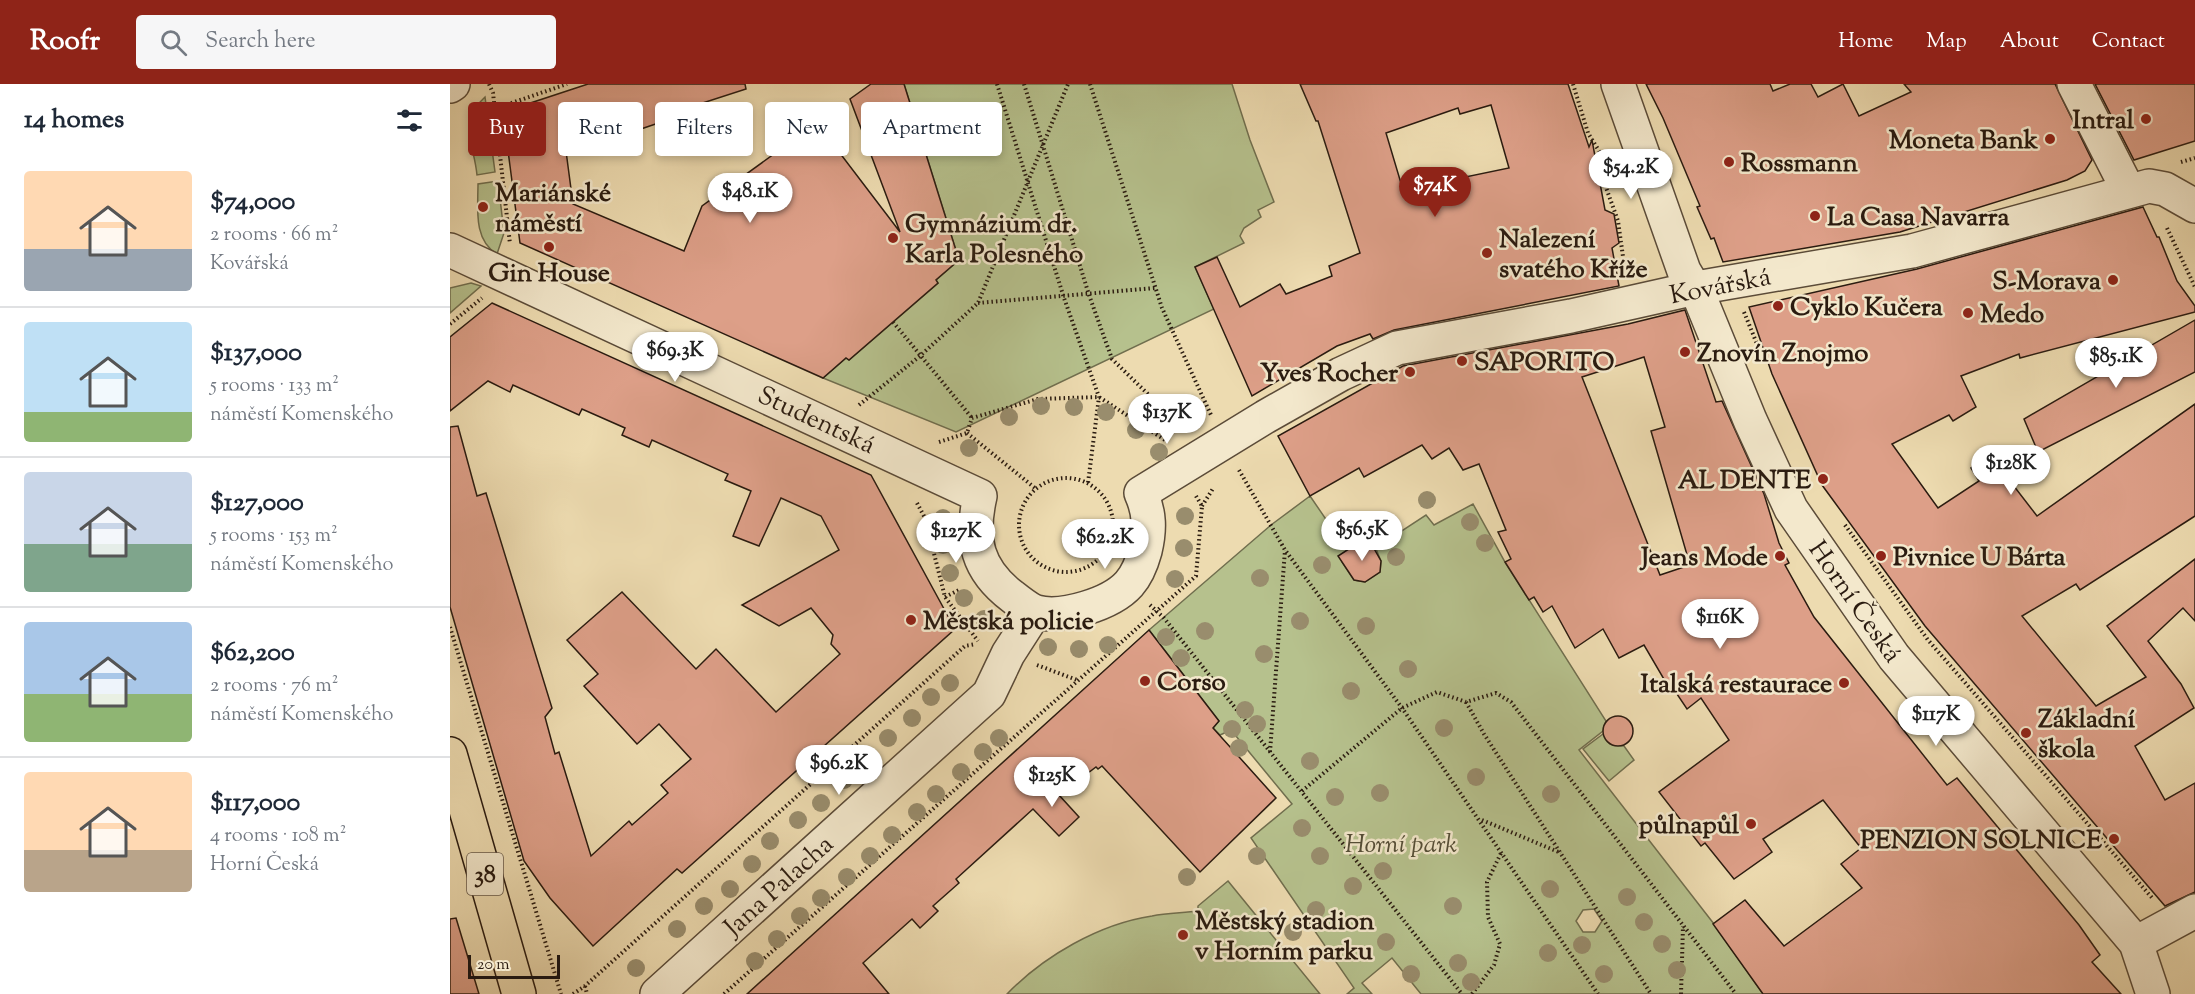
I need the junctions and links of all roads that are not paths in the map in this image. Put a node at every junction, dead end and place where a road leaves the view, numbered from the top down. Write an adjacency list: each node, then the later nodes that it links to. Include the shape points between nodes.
1 (1618, 84): 6 (street, Horní Česká, via 1683,271)
2 (2074, 84): 3 (street)
3 (2128, 190): 4 (street, Kovářská, via 2149,186 2165,189); 6 (street, Kovářská, via 1912,251)
4 (2195, 206)
5 (450, 250): 7 (street, Studentská, via 980,496 976,536 988,576)
6 (1696, 288): 7 (street, Kovářská, via 1397,348 1341,375 1181,466 1141,494 1149,527 1143,558 1129,584 1087,608); 10 (street, Horní Česká, via 1791,509 1894,657)
7 (1035, 612): 12 (street, Jana Palacha, via 989,694)
8 (450, 754): 11 (main road, 38)
9 (2184, 916): 10 (street)
10 (2136, 943): 13 (street, Horní Česká)
11 (519, 994)
12 (657, 994)
13 (2153, 994)

